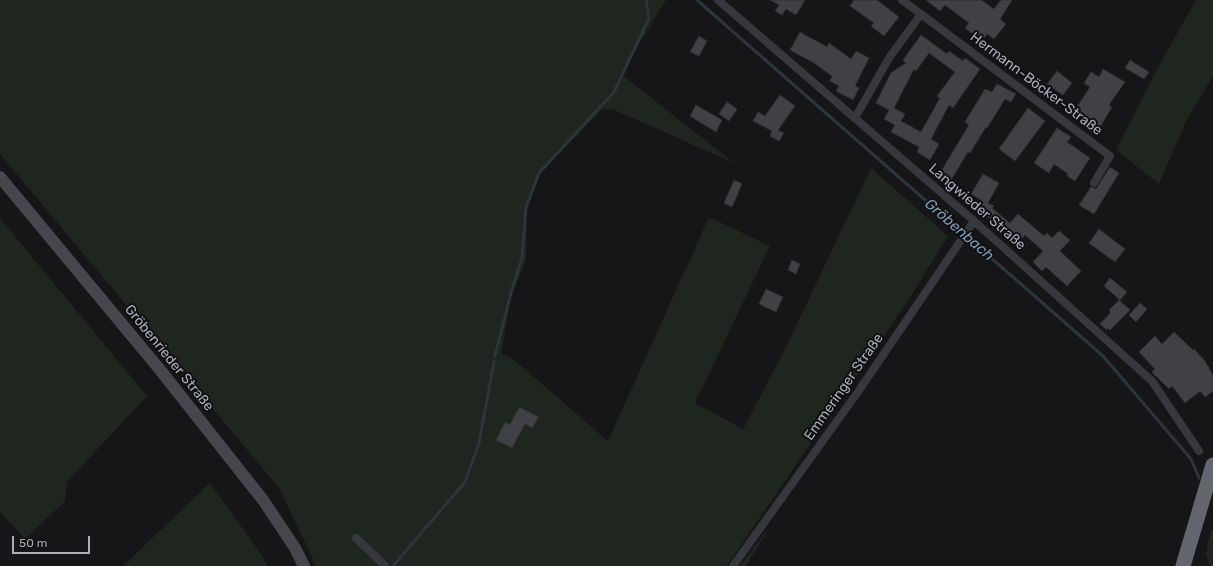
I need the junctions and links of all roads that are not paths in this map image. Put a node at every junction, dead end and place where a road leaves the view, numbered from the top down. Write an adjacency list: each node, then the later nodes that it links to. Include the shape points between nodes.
1 (718, 0): 4 (street, Langwieder Straße)
2 (902, 0): 3 (street, Hermann-Böcker-Straße)
3 (921, 14): 4 (street, via 889,58); 6 (street, Hermann-Böcker-Straße, via 1110,156)
4 (855, 118): 7 (street, Langwieder Straße)
5 (0, 177): 11 (street, Gröbenrieder Straße, via 162,371 263,500)
6 (1094, 183)
7 (974, 221): 8 (street, Langwieder Straße, via 1152,381); 13 (street, Emmeringer Straße, via 860,389)
8 (1199, 451)
9 (1213, 465): 14 (highway)
10 (356, 538): 12 (street)
11 (304, 566)
12 (385, 566)
13 (733, 566)
14 (1183, 566)

